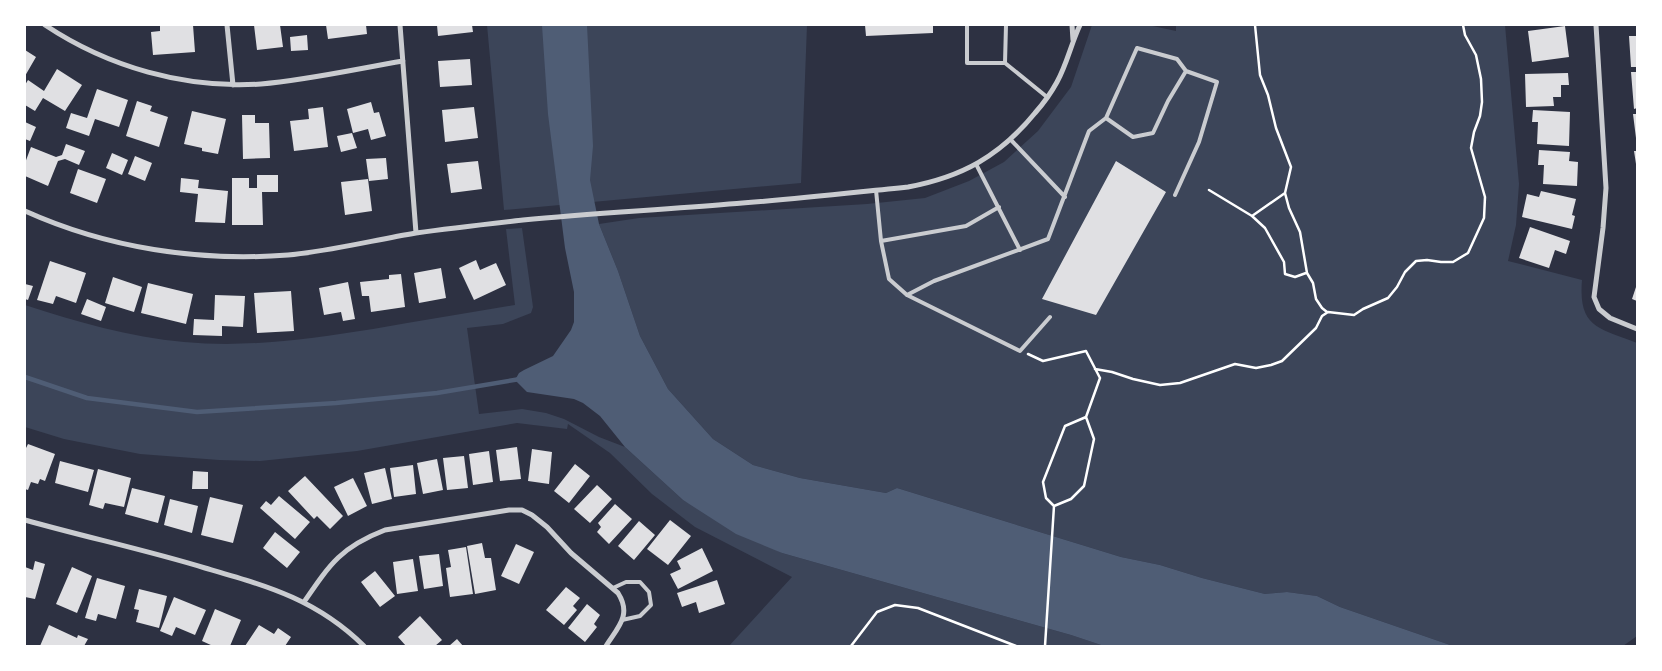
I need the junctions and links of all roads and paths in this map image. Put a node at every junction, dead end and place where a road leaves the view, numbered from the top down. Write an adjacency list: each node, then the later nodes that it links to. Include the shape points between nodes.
1 (45, 25): 15 (street, via 125,66 168,78)
2 (227, 25): 15 (street)
3 (400, 25): 12 (street)
4 (967, 25): 13 (lane, via 967,63)
5 (1006, 25): 13 (lane)
6 (1072, 25): 11 (street)
7 (1080, 25): 11 (street)
8 (1255, 25): 22 (path, via 1260,75 1291,167)
9 (1463, 25): 33 (path, via 1476,55 1481,79 1480,116 1471,148 1485,196 1484,218 1476,239 1468,253 1453,262 1416,261 1388,298 1354,315)
10 (1596, 25): 35 (street, via 1606,188 1594,297 1599,309 1610,318)
11 (1073, 40): 16 (street, via 1066,63)
12 (403, 61): 15 (street, via 288,81); 28 (street)
13 (1006, 63): 16 (lane)
14 (1186, 72): 17 (lane, via 1153,133 1133,137); 17 (lane, via 1176,59 1137,48); 23 (lane, via 1217,82 1200,142)
15 (232, 85)
16 (1047, 97): 18 (street)
17 (1106, 118): 24 (lane, via 1088,131)
18 (1011, 140): 19 (street); 24 (lane)
19 (976, 164): 20 (street, via 930,183); 25 (lane)
20 (876, 190): 28 (street, via 629,210); 29 (lane)
21 (1209, 190): 27 (path)
22 (1285, 193): 27 (path); 31 (path, via 1300,232)
23 (1175, 195)
24 (1065, 197): 30 (lane, via 1048,239)
25 (999, 207): 29 (lane, via 966,226); 30 (lane)
26 (25, 211): 28 (street, via 111,241 179,254 214,256 289,255)
27 (1252, 216): 31 (path, via 1265,228 1284,262 1285,274 1295,277)
28 (416, 233)
29 (881, 241): 32 (lane, via 890,278)
30 (1020, 250): 32 (lane, via 934,281)
31 (1307, 273): 33 (path, via 1316,299)
32 (908, 294): 36 (lane)
33 (1328, 312): 37 (path, via 1282,360 1271,365 1256,368 1235,364 1180,383 1160,385)
34 (1050, 317): 36 (lane)
35 (1637, 329)
36 (1020, 351): 37 (path, via 1043,361 1086,351)
37 (1095, 369): 38 (path, via 1100,378)
38 (1086, 417): 39 (path, via 1094,439 1084,486 1071,499); 39 (path, via 1065,426 1043,482 1046,498)
39 (1054, 506): 44 (path)
40 (25, 520): 42 (street, via 251,581)
41 (613, 588): 42 (street, via 532,515 522,510 509,510 385,530 366,537 335,560); 43 (street, via 622,600); 43 (lane, via 626,582 640,582 649,592 651,605 640,616)
42 (304, 602): 45 (street, via 341,626)
43 (622, 620): 46 (street)
44 (1045, 645)
45 (364, 646)
46 (606, 646)
47 (851, 646): 48 (path, via 877,612 895,605 918,608)
48 (1016, 646)

